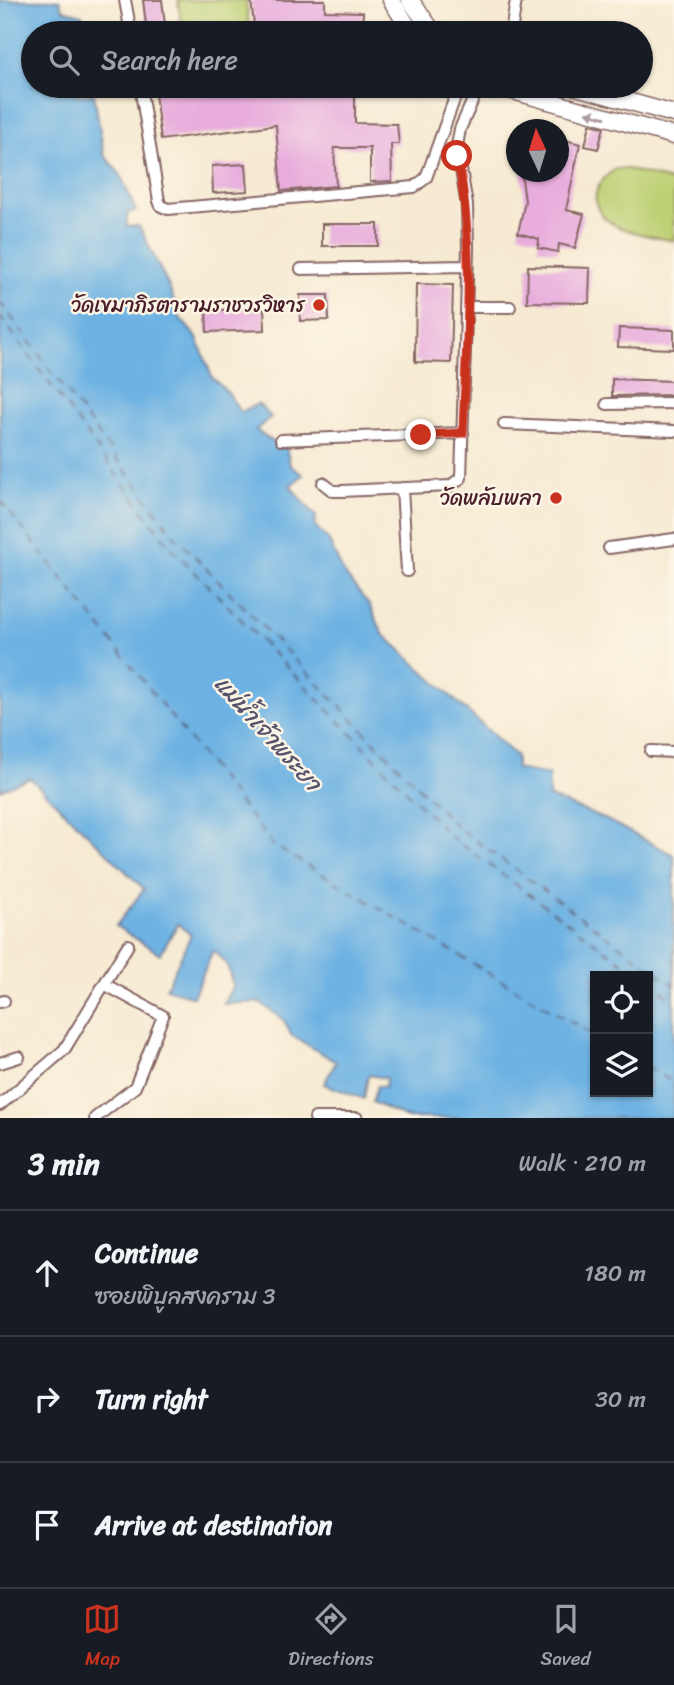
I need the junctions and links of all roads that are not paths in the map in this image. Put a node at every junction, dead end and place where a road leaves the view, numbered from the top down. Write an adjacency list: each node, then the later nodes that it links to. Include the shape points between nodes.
1 (125, 0): 5 (street)
2 (391, 0): 6 (main road)
3 (410, 0): 7 (main road)
4 (516, 0): 8 (street)
5 (129, 21)
6 (404, 21)
7 (425, 21)
8 (513, 21)
9 (142, 98): 17 (street, via 159,201 164,208 406,189 426,178)
10 (456, 98): 17 (street)
11 (474, 98): 16 (street)
12 (538, 98): 15 (main road, one-way to 12)
13 (616, 98): 14 (main road)
14 (674, 114)
15 (674, 136)
16 (457, 144): 17 (street); 18 (street, via 467,205)
17 (438, 149)
18 (468, 266): 19 (street); 20 (street)
19 (301, 269)
20 (467, 307): 21 (street); 26 (street)
21 (510, 307)
22 (674, 403): 23 (street)
23 (607, 404)
24 (505, 424): 25 (street)
25 (674, 431)
26 (463, 433): 27 (street); 29 (street, via 461,478 450,486)
27 (281, 440)
28 (323, 482): 29 (street, via 333,491)
29 (402, 488): 32 (street)
30 (674, 539): 31 (street)
31 (609, 548)
32 (408, 571)
33 (651, 751): 34 (street)
34 (674, 752)
35 (128, 944): 36 (street)
36 (104, 984): 39 (street, via 64,1050); 40 (street, via 163,1016 135,1087)
37 (19, 1057): 38 (street)
38 (0, 1063)
39 (0, 1105)
40 (95, 1118)
41 (315, 1118): 42 (street)
42 (357, 1118)

